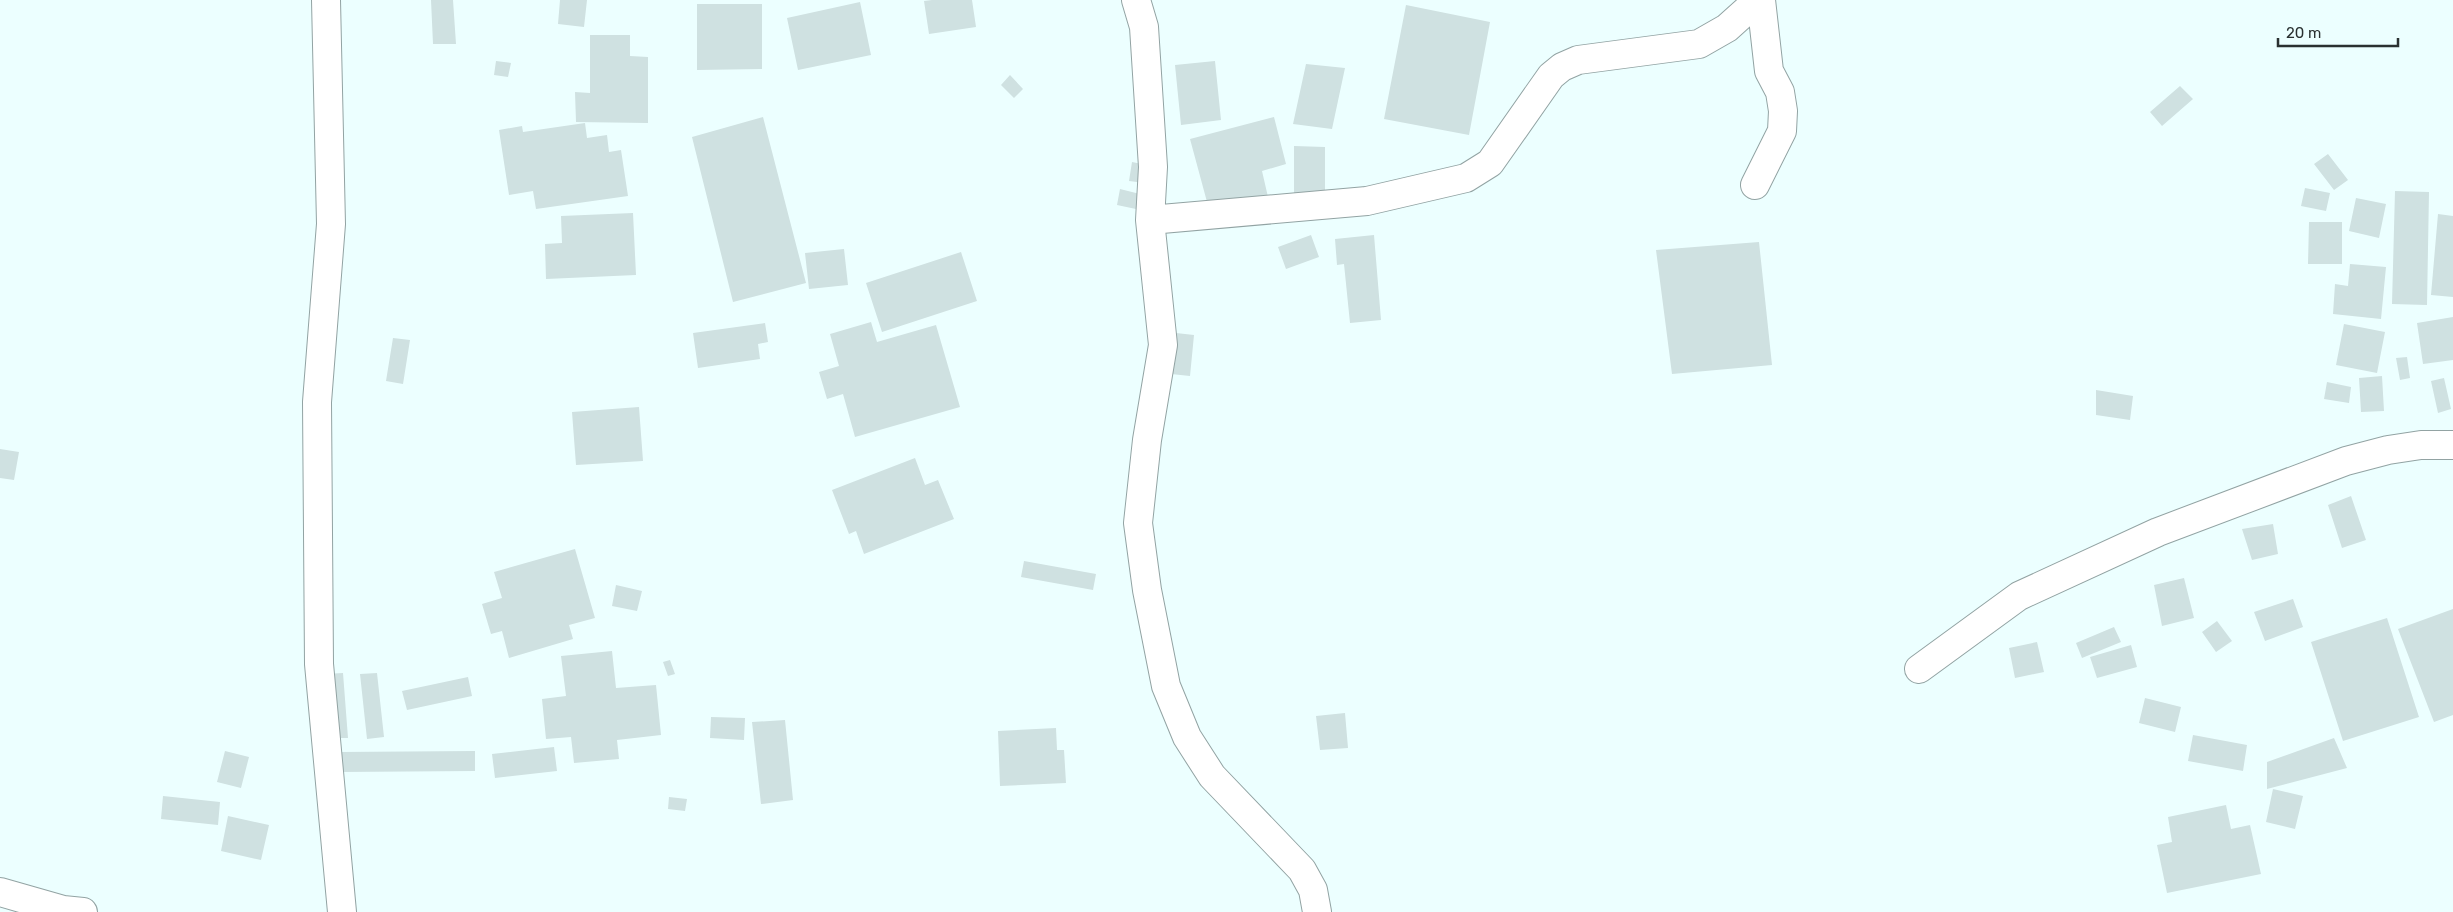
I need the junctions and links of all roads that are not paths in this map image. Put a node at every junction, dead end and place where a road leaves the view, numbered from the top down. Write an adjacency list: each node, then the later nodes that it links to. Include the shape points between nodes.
1 (326, 0): 9 (street, via 331,224 317,402 318,664)
2 (1136, 0): 5 (street, via 1144,27 1153,168)
3 (1759, 0): 4 (street, via 1769,71 1780,92 1783,111 1782,130); 5 (street, via 1727,28 1699,44 1578,60 1562,67 1551,76 1490,163 1466,178 1367,201)
4 (1755, 185)
5 (1150, 220): 11 (street, via 1163,346 1147,440 1138,523 1166,686 1187,737 1207,768 1302,870 1313,890)
6 (2453, 445): 7 (street, via 2396,448 2346,461 2158,532 2019,596)
7 (1919, 669)
8 (0, 892): 10 (street, via 62,910)
9 (337, 911)
10 (83, 912)
11 (1317, 912)

